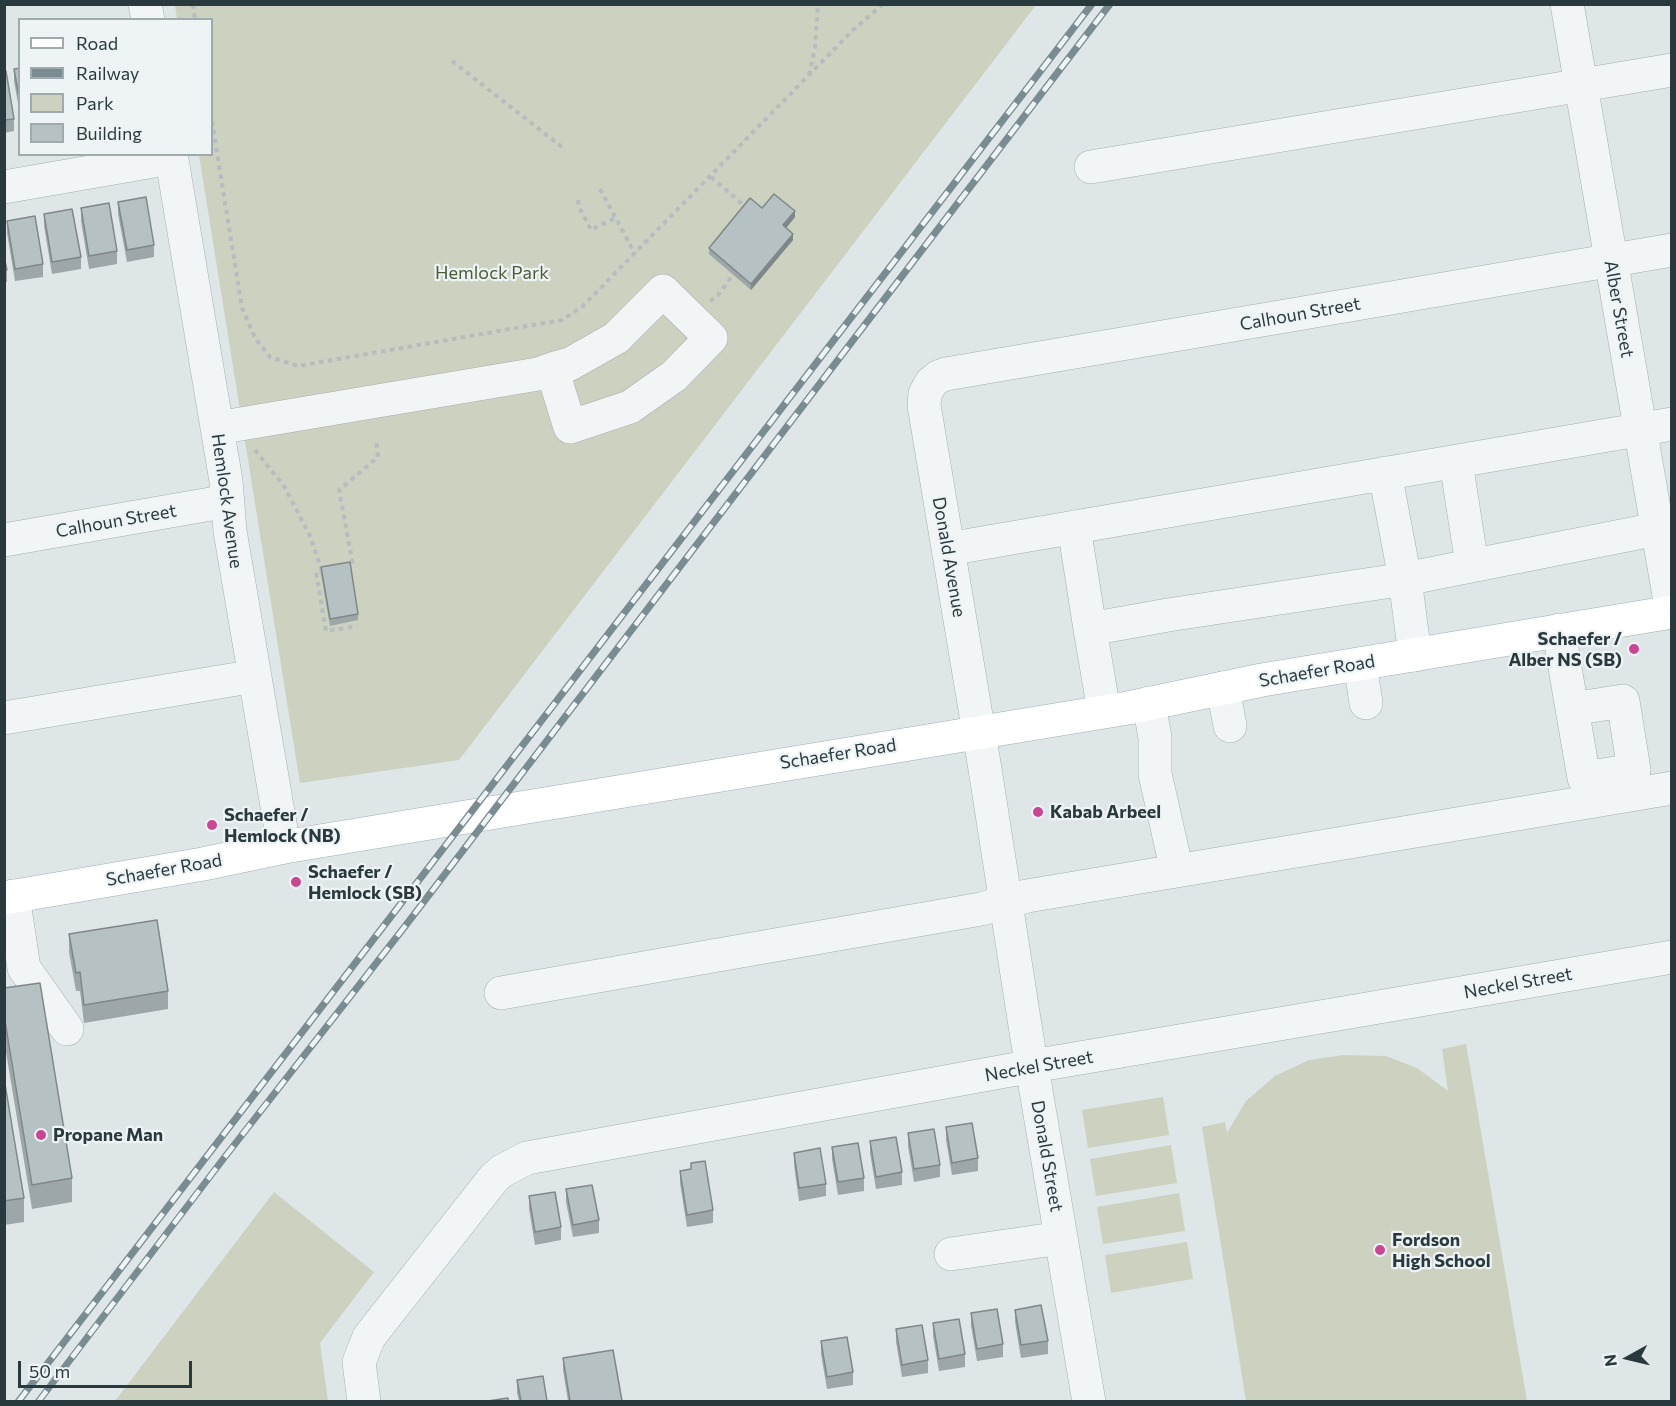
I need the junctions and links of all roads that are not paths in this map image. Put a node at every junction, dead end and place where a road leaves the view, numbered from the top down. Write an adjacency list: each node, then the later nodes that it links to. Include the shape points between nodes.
1 (1567, 4): 3 (street, Alber Street)
2 (1671, 70): 3 (street)
3 (1581, 86): 5 (street); 8 (street, Alber Street)
4 (171, 156): 6 (street); 12 (street, Hemlock Avenue)
5 (1091, 168)
6 (4, 187)
7 (1671, 250): 8 (street, Calhoun Street)
8 (1611, 261): 10 (street, Calhoun Street, via 946,374); 13 (street, Alber Street)
9 (552, 369): 9 (street, via 570,364 616,338 663,291 711,338 674,376 630,407 570,427); 12 (street)
10 (931, 383): 20 (street, Donald Avenue, via 924,405)
11 (1671, 424): 13 (street)
12 (217, 428): 16 (street, Hemlock Avenue)
13 (1640, 430): 14 (street); 18 (street, Alber Street)
14 (1456, 462): 15 (street); 21 (street)
15 (1385, 474): 17 (street); 22 (street)
16 (228, 501): 19 (street, Calhoun Street); 28 (street, Hemlock Avenue)
17 (1074, 527): 20 (street); 24 (street)
18 (1657, 528): 21 (street); 23 (street, Alber Street)
19 (4, 540)
20 (948, 549): 36 (street, Donald Avenue)
21 (1472, 565): 22 (street)
22 (1405, 579): 24 (street); 26 (street)
23 (1671, 612): 25 (main road, Schaefer Road)
24 (1090, 629): 33 (street)
25 (1559, 630): 26 (main road, Schaefer Road); 32 (street)
26 (1415, 655): 27 (main road, Schaefer Road)
27 (1360, 664): 29 (main road, Schaefer Road); 31 (street)
28 (255, 676): 34 (street); 38 (street, Hemlock Avenue)
29 (1223, 688): 30 (main road, Schaefer Road); 35 (street)
30 (1149, 703): 33 (main road, Schaefer Road); 39 (street, via 1155,738 1155,774)
31 (1366, 703)
32 (1572, 709)
33 (1104, 711): 36 (main road, Schaefer Road)
34 (4, 718)
35 (1230, 726)
36 (979, 732): 38 (main road, Schaefer Road); 41 (street, Donald Street)
37 (1671, 788): 39 (street)
38 (284, 847): 40 (main road, Schaefer Road)
39 (1177, 871): 41 (street)
40 (9, 897): 44 (street, via 24,968)
41 (1006, 902): 43 (street); 45 (street, Donald Street)
42 (1671, 957): 45 (street, Neckel Street)
43 (501, 993)
44 (67, 1029)
45 (1033, 1066): 46 (street, Donald Street); 48 (street, Neckel Street, via 527,1158 494,1178 369,1337 359,1362)
46 (1061, 1238): 47 (street); 49 (street, Donald Street)
47 (951, 1254)
48 (364, 1401)
49 (1089, 1401)

